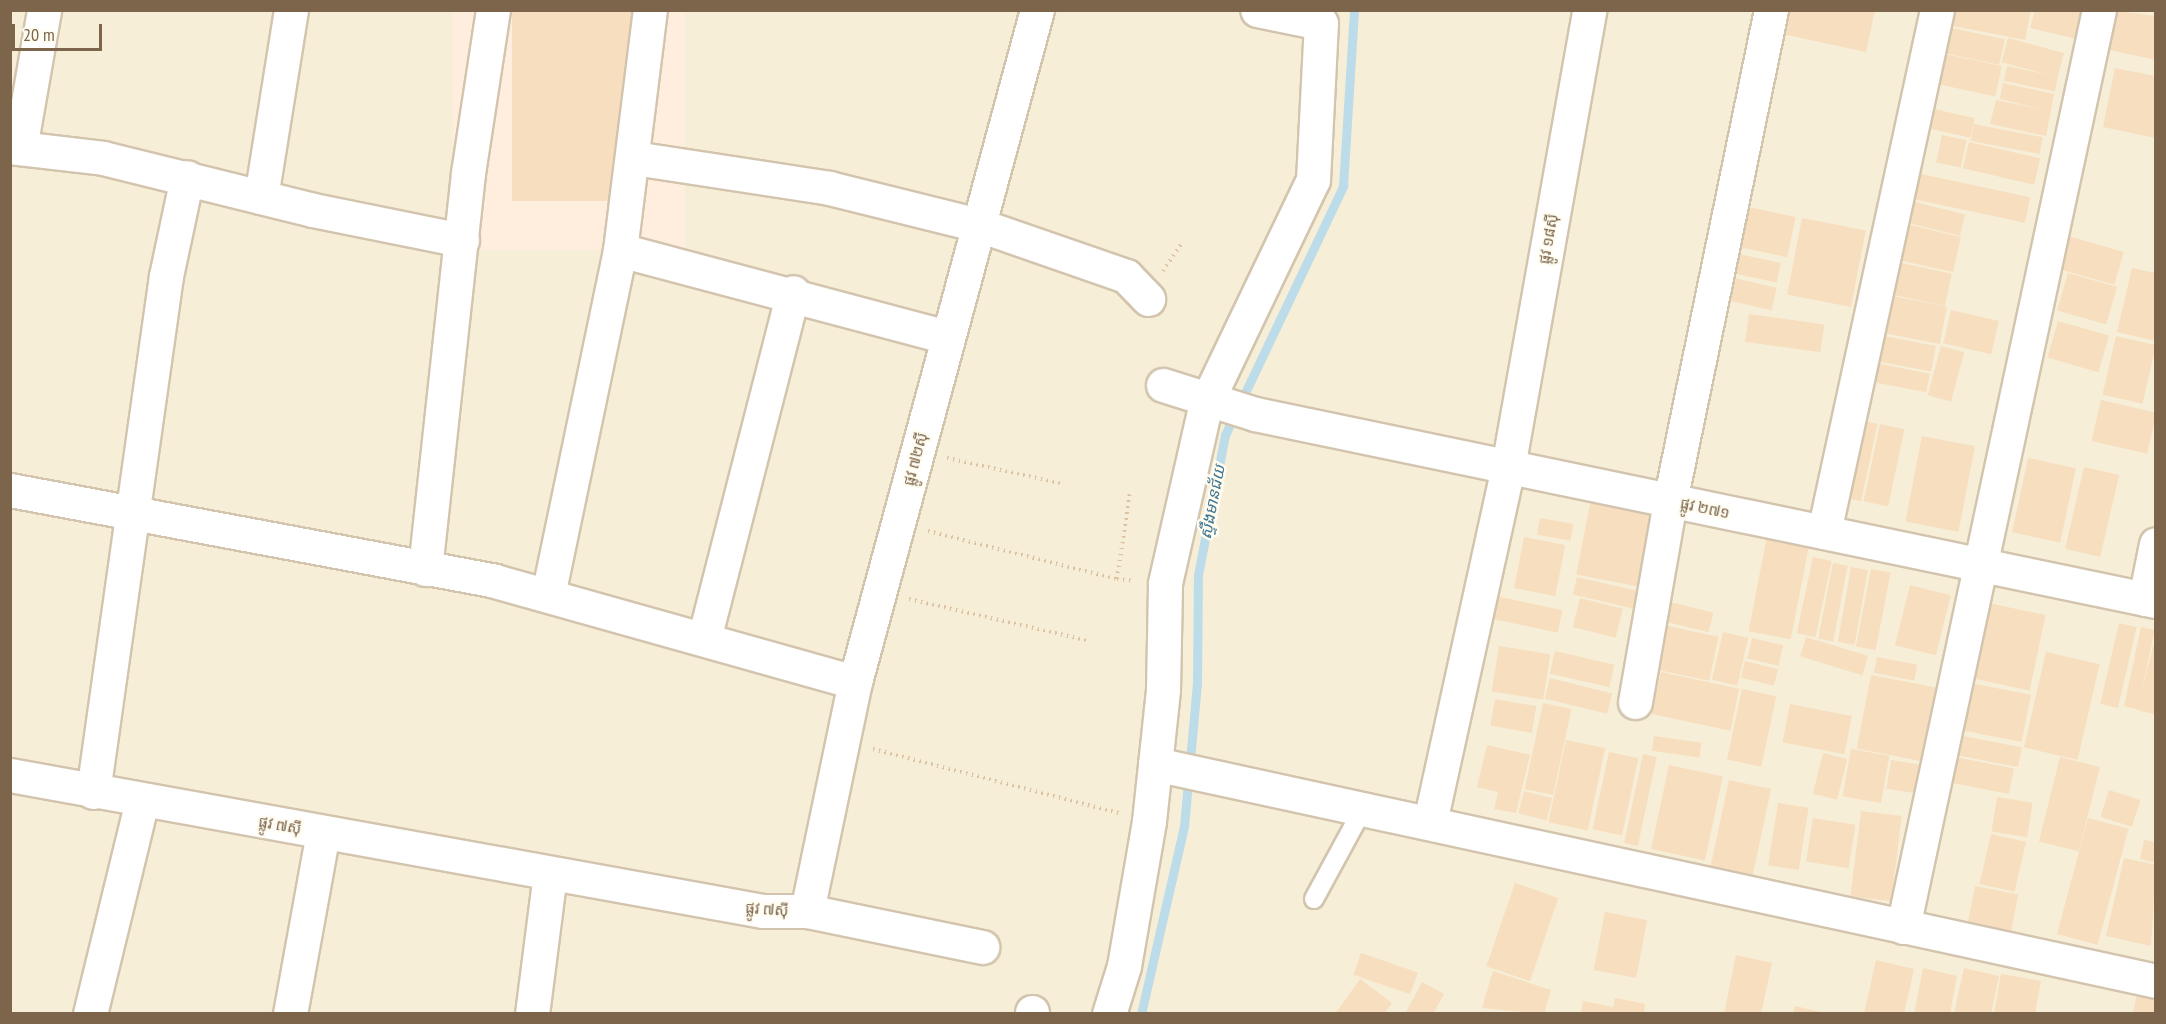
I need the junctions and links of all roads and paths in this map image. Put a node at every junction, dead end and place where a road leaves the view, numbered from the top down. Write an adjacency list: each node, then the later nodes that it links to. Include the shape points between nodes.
1 (44, 10): 11 (street)
2 (291, 10): 14 (street)
3 (493, 10): 16 (street)
4 (650, 10): 12 (street)
5 (1037, 10): 15 (street, ផ្លូវ ៧២ស៊ី)
6 (1257, 10): 22 (street, via 1321,23 1312,180)
7 (1589, 10): 24 (street, ផ្លូវ ១៨ស៊ី)
8 (1771, 10): 28 (street)
9 (1936, 10): 31 (street)
10 (2099, 10): 33 (street)
11 (15, 147): 13 (street, via 103,158)
12 (634, 158): 15 (street, via 829,188); 17 (street)
13 (187, 177): 14 (street); 29 (street, via 166,276)
14 (261, 197): 16 (street)
15 (979, 225): 19 (street, via 1126,276); 20 (street, ផ្លូវ ៧២ស៊ី)
16 (462, 240): 34 (street)
17 (620, 250): 18 (street); 36 (street)
18 (793, 292): 20 (street); 38 (street)
19 (1148, 299)
20 (948, 337): 23 (street, ផ្លូវ ៧២ស៊ី)
21 (1163, 386): 22 (street, ផ្លូវ ២៧១)
22 (1211, 404): 24 (street, ផ្លូវ ២៧១); 43 (street, via 1165,583)
23 (917, 451): 25 (path); 30 (street, ផ្លូវ ៧២ស៊ី)
24 (1508, 467): 28 (street, ផ្លូវ ២៧១); 49 (street, ផ្លូវ ១៨ស៊ី)
25 (1060, 483)
26 (10, 490): 29 (street)
27 (1130, 492): 30 (path, via 1117,579)
28 (1670, 501): 31 (street, ផ្លូវ ២៧១); 41 (street)
29 (135, 510): 34 (street); 45 (street)
30 (898, 524): 35 (street, ផ្លូវ ៧២ស៊ី)
31 (1824, 532): 33 (street, ផ្លូវ ២៧១)
32 (2156, 544): 37 (street)
33 (1982, 565): 37 (street, ផ្លូវ ២៧១); 54 (street)
34 (425, 568): 36 (street)
35 (880, 592): 39 (path); 40 (street, ផ្លូវ ៧២ស៊ី)
36 (548, 595): 38 (street)
37 (2150, 600)
38 (704, 639): 40 (street)
39 (1090, 641)
40 (855, 682): 42 (street, ផ្លូវ ៧២ស៊ី)
41 (1635, 702)
42 (841, 740): 48 (path); 53 (street, ផ្លូវ ៧២ស៊ី)
43 (1178, 767): 47 (street); 48 (street)
44 (10, 775): 45 (street, ផ្លូវ ៧ស៊ី)
45 (93, 792): 46 (street, ផ្លូវ ៧ស៊ី)
46 (142, 800): 50 (street, ផ្លូវ ៧ស៊ី); 57 (street)
47 (1364, 807): 49 (street); 52 (lane)
48 (1149, 821): 60 (street, via 1124,966)
49 (1430, 822): 54 (street)
50 (323, 833): 51 (street, ផ្លូវ ៧ស៊ី); 58 (street)
51 (550, 874): 53 (street, ផ្លូវ ៧ស៊ី, via 763,911); 59 (street)
52 (1314, 899)
53 (807, 911): 55 (street, ផ្លូវ ៧ស៊ី)
54 (1903, 927): 56 (street)
55 (982, 947)
56 (2156, 981)
57 (90, 1014)
58 (290, 1014)
59 (532, 1014)
60 (1109, 1014)

